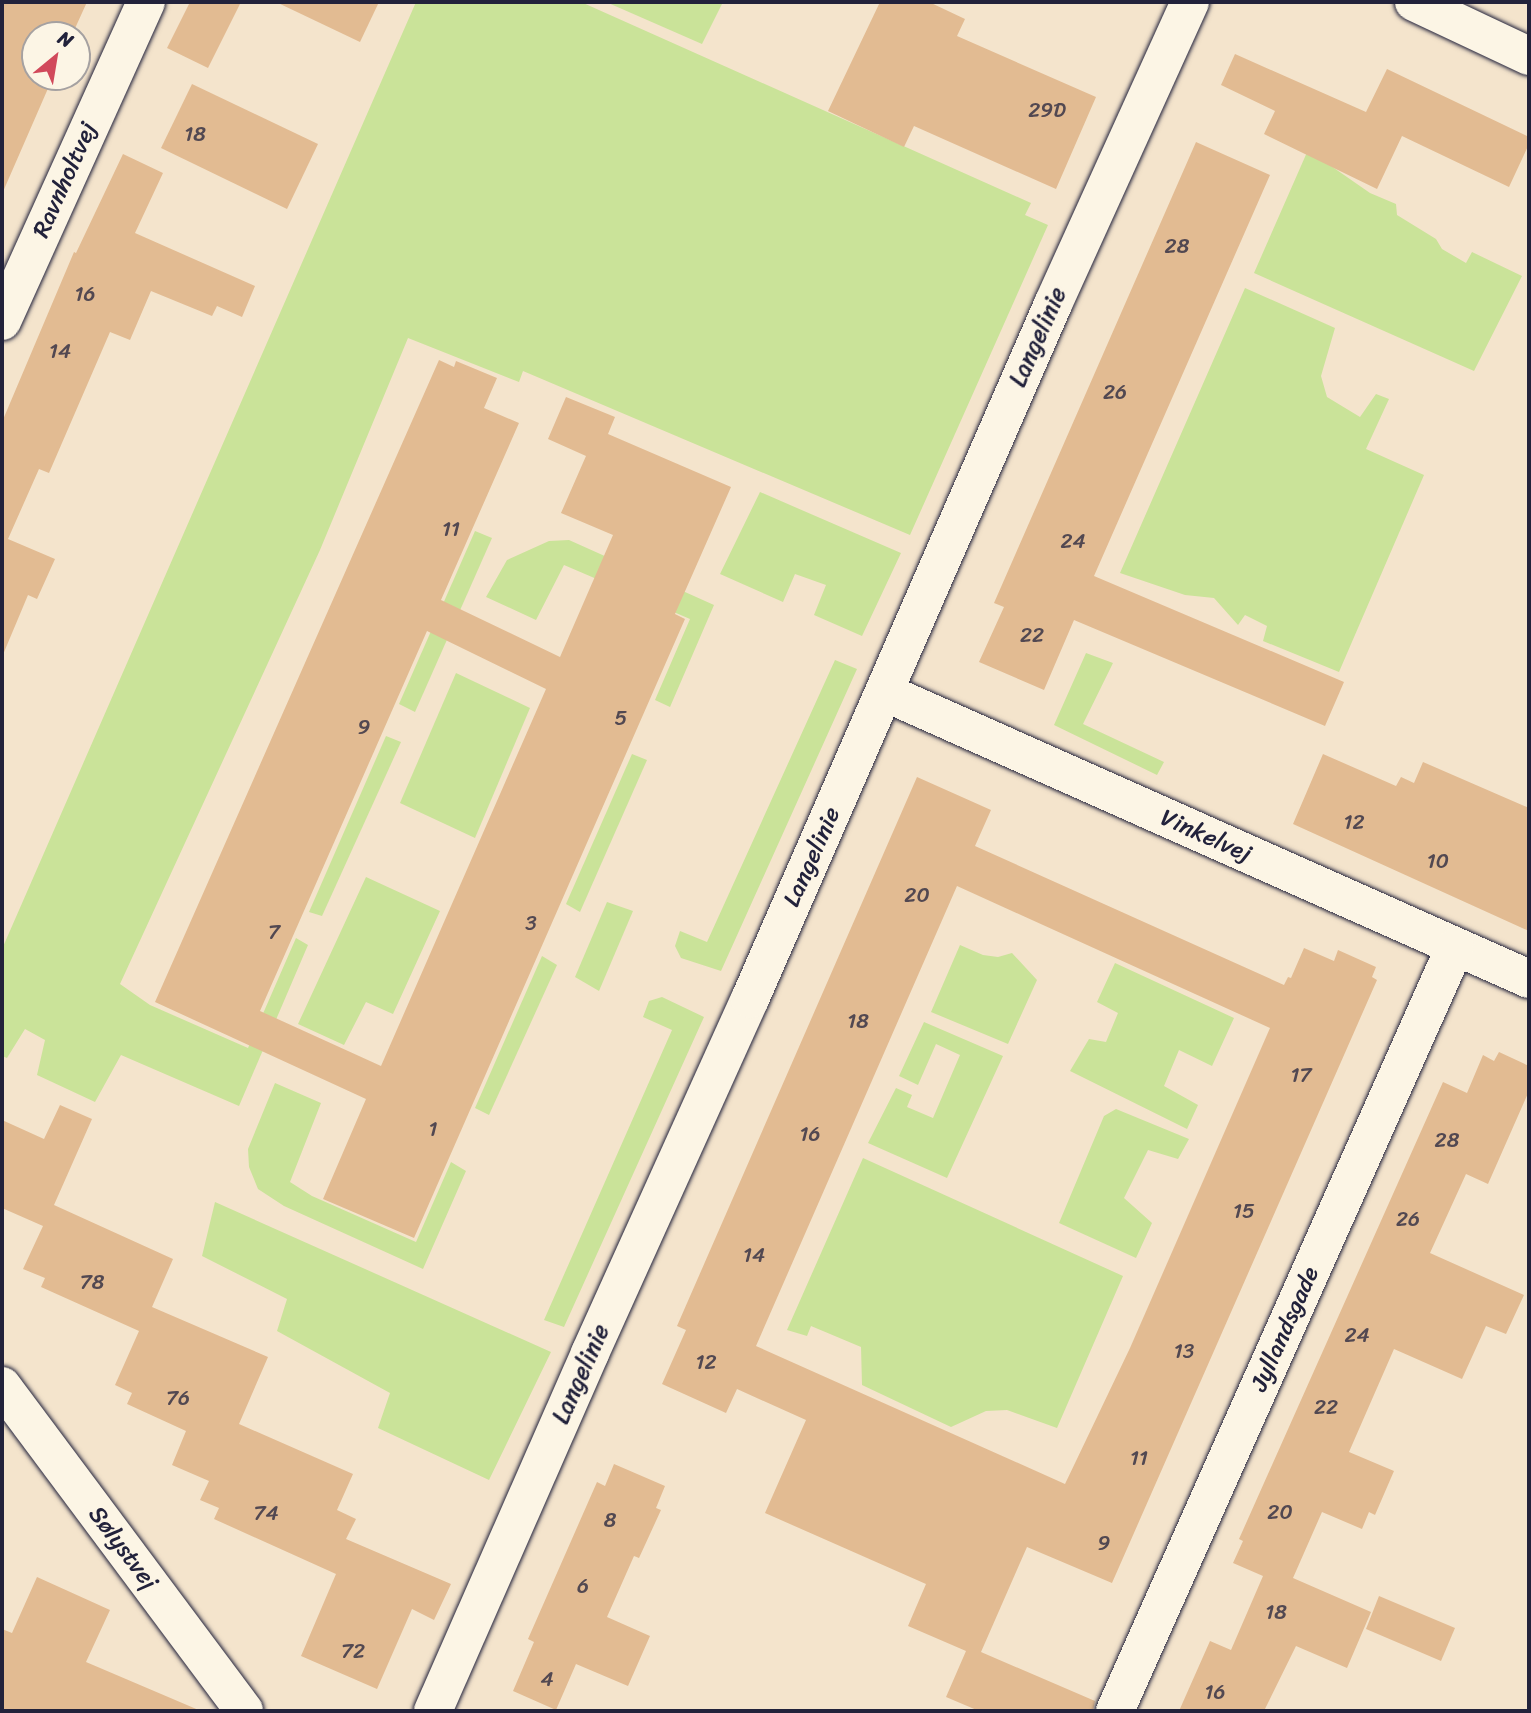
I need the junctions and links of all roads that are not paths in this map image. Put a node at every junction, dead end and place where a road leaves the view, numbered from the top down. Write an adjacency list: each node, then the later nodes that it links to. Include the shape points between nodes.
1 (146, 2): 5 (street, Ravnholtvej)
2 (1190, 2): 6 (street, Langelinie, via 1052,304)
3 (1414, 2): 4 (street)
4 (1529, 56)
5 (6, 300)
6 (884, 692): 7 (street, Vinkelvej); 11 (street, Langelinie)
7 (1455, 947): 8 (street, Vinkelvej); 12 (street, Jyllandsgade)
8 (1529, 979)
9 (2, 1385): 10 (street, Sølystvej)
10 (244, 1711)
11 (433, 1711)
12 (1115, 1711)

